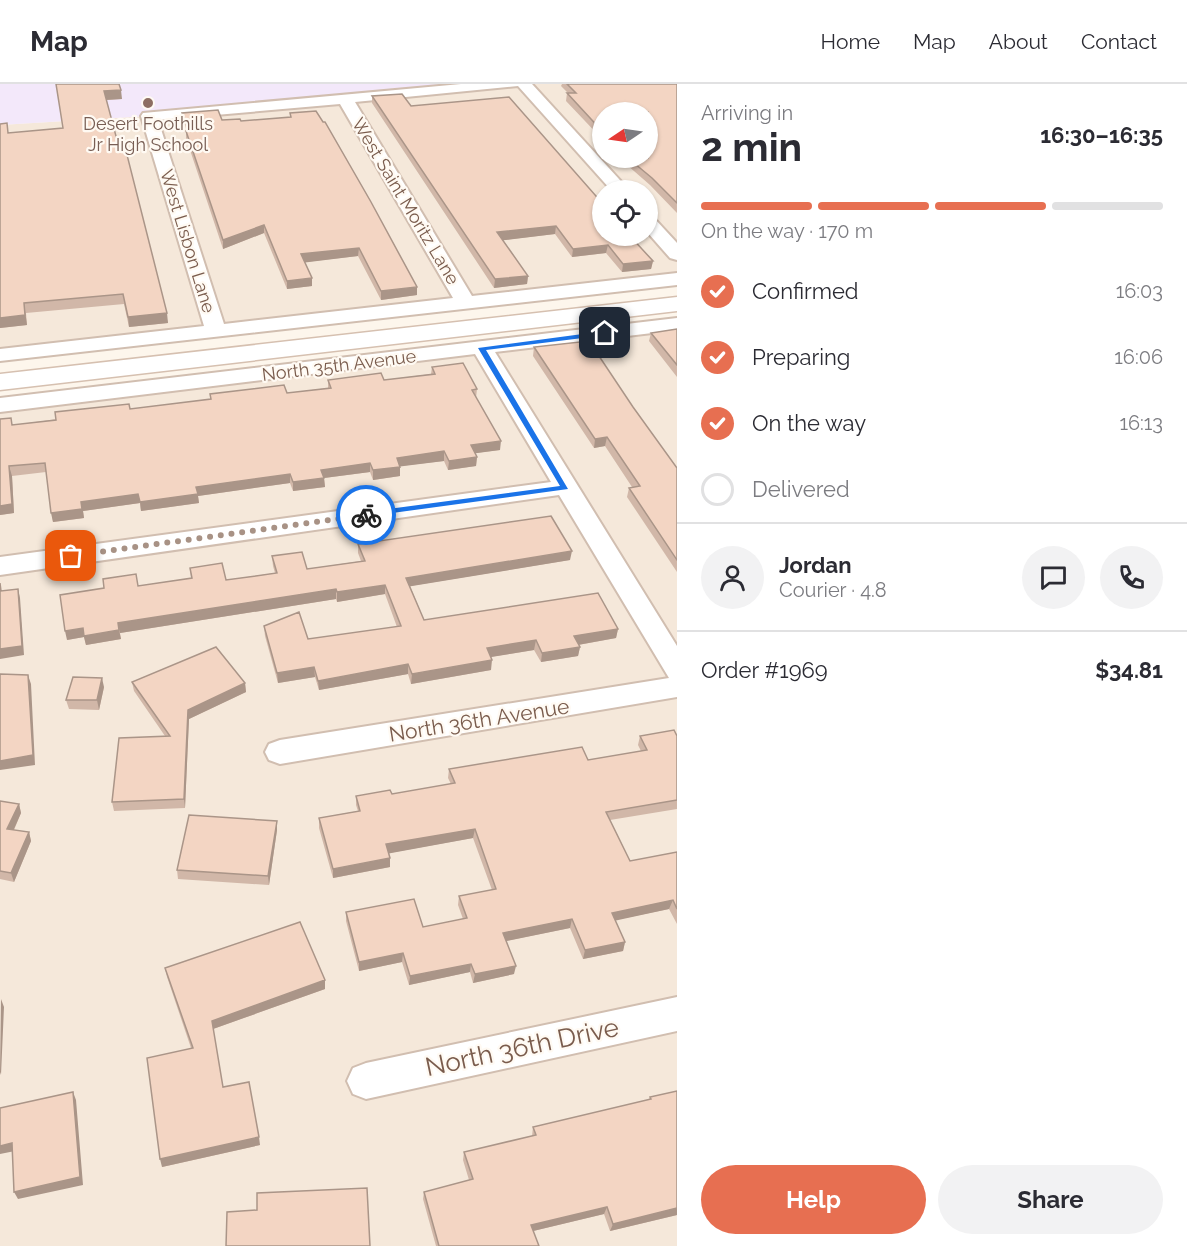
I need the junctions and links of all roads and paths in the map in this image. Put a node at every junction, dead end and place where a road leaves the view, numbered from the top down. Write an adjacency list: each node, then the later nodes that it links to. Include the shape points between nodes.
1 (512, 84): 3 (street)
2 (524, 84): 4 (street)
3 (345, 99): 8 (street, West Saint Moritz Lane); 11 (street, West Lisbon Lane, via 149,116)
4 (611, 180)
5 (658, 233): 6 (street)
6 (677, 254)
7 (677, 279): 8 (street)
8 (466, 304): 11 (street)
9 (677, 304): 14 (main road, North 35th Avenue)
10 (677, 324): 12 (street, North 35th Avenue)
11 (216, 332): 13 (street)
12 (482, 348): 15 (street, North 35th Avenue); 16 (street)
13 (0, 355)
14 (0, 382)
15 (0, 405)
16 (566, 487): 17 (street); 18 (street)
17 (0, 566)
18 (677, 670)
19 (677, 687): 20 (street, North 36th Avenue)
20 (280, 752)
21 (677, 1014): 22 (street, North 36th Drive)
22 (366, 1080)

